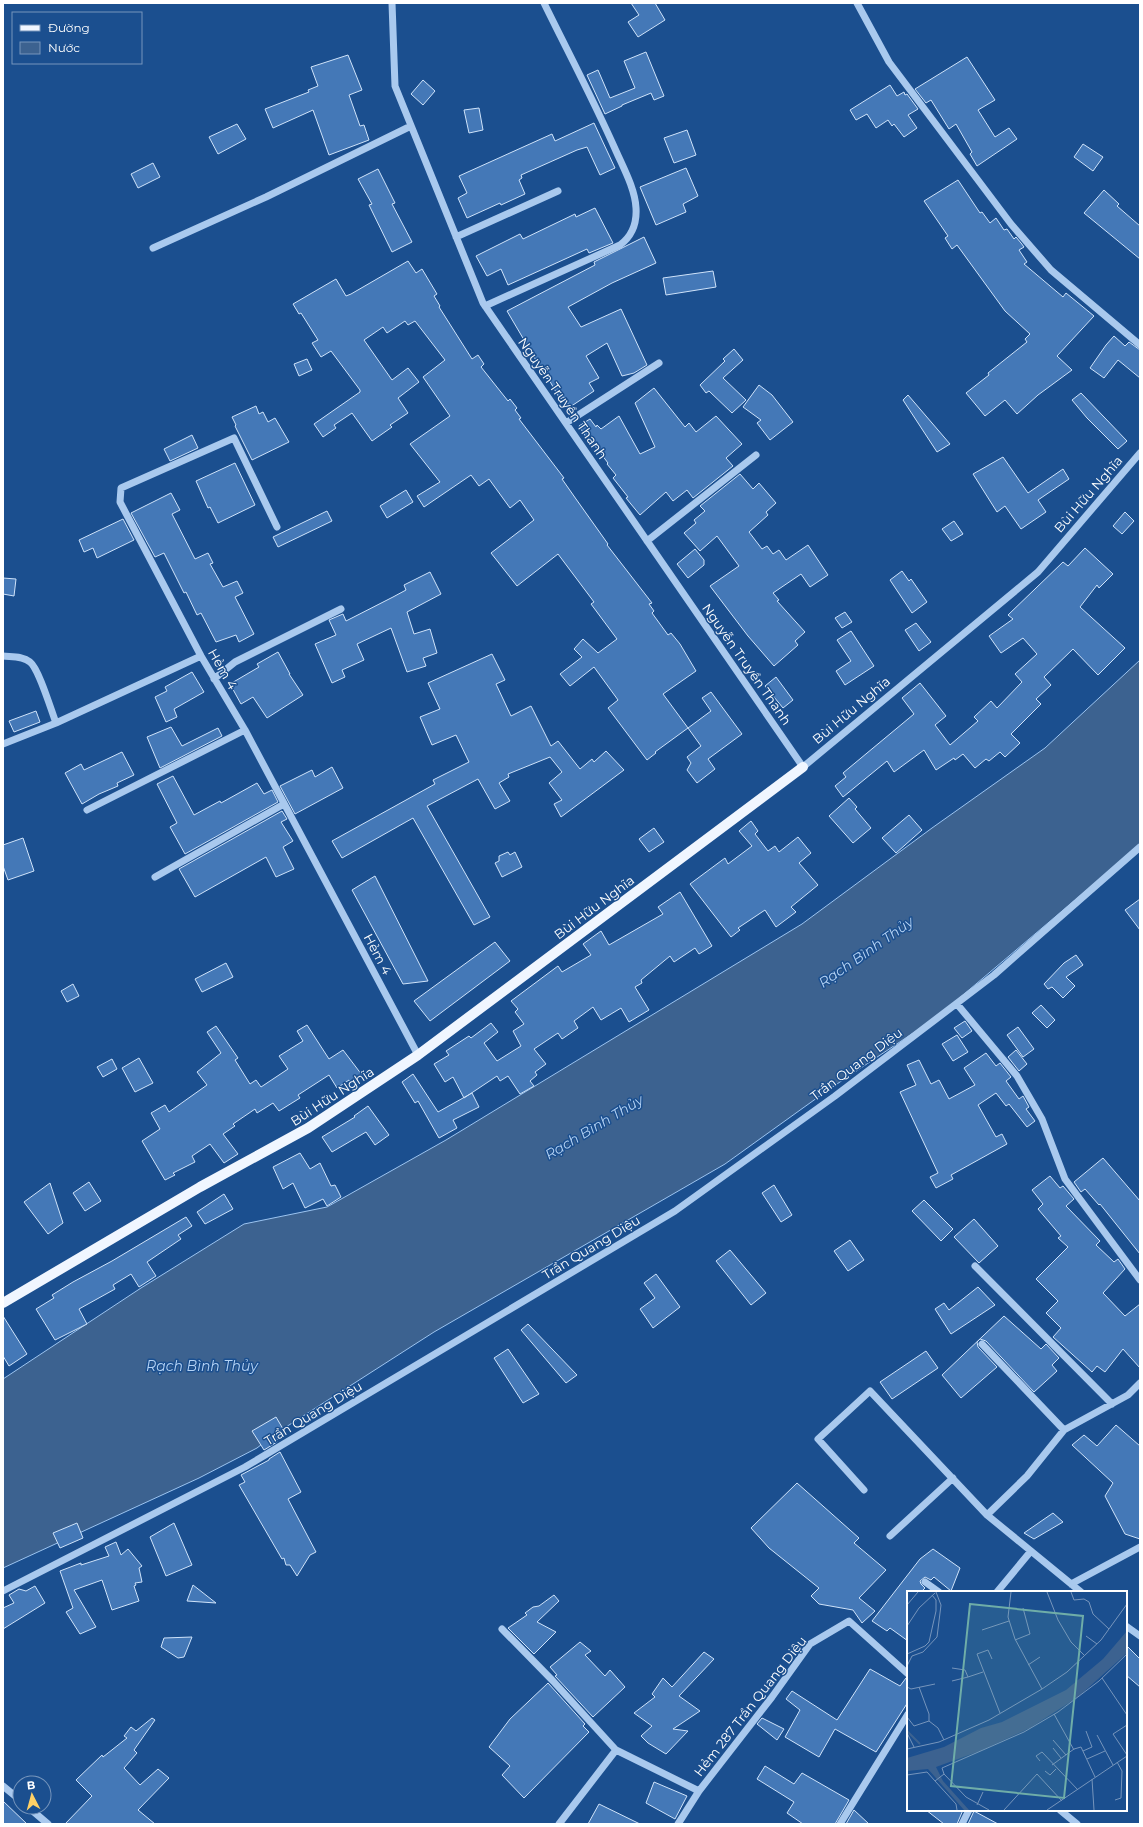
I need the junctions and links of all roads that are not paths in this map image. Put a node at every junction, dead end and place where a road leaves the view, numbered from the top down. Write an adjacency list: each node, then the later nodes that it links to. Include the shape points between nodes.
1 (392, 3): 4 (street, Nguyễn Truyền Thanh, via 395,86)
2 (544, 3): 8 (street, via 630,183 636,208 633,231 620,245)
3 (857, 3): 9 (street, via 889,62 1011,224 1051,270)
4 (411, 126): 6 (street, Nguyễn Truyền Thanh); 7 (street, via 266,197)
5 (558, 191): 6 (street)
6 (456, 237): 8 (street, Nguyễn Truyền Thanh)
7 (153, 248)
8 (485, 306): 11 (street, Nguyễn Truyền Thanh)
9 (1140, 345)
10 (659, 363): 11 (street)
11 (566, 423): 15 (street, Nguyễn Truyền Thanh)
12 (1140, 452): 23 (street, Bùi Hữu Nghĩa, via 1038,572)
13 (756, 455): 15 (street)
14 (276, 527): 18 (street, Hẻm 4, via 234,438 121,488 120,502)
15 (647, 541): 23 (street, Nguyễn Truyền Thanh)
16 (341, 609): 19 (street, via 235,662)
17 (3, 656): 20 (street, via 30,662)
18 (201, 656): 19 (street, Hẻm 4); 20 (street)
19 (214, 680): 21 (street, Hẻm 4)
20 (56, 723): 22 (street)
21 (246, 730): 24 (street, Hẻm 4); 25 (street)
22 (3, 744)
23 (803, 767): 29 (main road, Bùi Hữu Nghĩa)
24 (284, 804): 27 (street); 29 (street, Hẻm 4)
25 (87, 810)
26 (1140, 847): 28 (street, Trần Quang Diệu, via 994,975)
27 (155, 877)
28 (957, 1004): 31 (street, via 1018,1076 1042,1119 1065,1179); 45 (street, Trần Quang Diệu, via 675,1211 245,1468)
29 (418, 1055): 32 (main road, Bùi Hữu Nghĩa, via 308,1128 194,1190)
30 (975, 1266): 35 (street)
31 (1140, 1280)
32 (3, 1303)
33 (982, 1344): 36 (street)
34 (1140, 1384): 35 (street)
35 (1112, 1404): 36 (street)
36 (1064, 1430): 39 (street, via 1027,1476)
37 (953, 1478): 38 (street, via 870,1391 818,1439); 39 (street); 40 (street)
38 (864, 1490)
39 (987, 1515): 42 (street)
40 (890, 1536)
41 (1140, 1547): 44 (street)
42 (1031, 1551): 44 (street); 47 (street)
43 (925, 1582): 46 (street)
44 (1071, 1584): 48 (street)
45 (3, 1591)
46 (938, 1591)
47 (998, 1591)
48 (1080, 1591)
49 (1127, 1627): 51 (street)
50 (502, 1629): 54 (street)
51 (1140, 1636)
52 (907, 1673): 56 (street, Hẻm 287 Trần Quang Diệu, via 849,1621 810,1644)
53 (907, 1716): 64 (street)
54 (616, 1750): 56 (street); 62 (street)
55 (3, 1786): 57 (street)
56 (699, 1791): 63 (street, Hẻm 287 Trần Quang Diệu)
57 (12, 1793)
58 (968, 1811): 65 (street)
59 (1061, 1811): 66 (street)
60 (37, 1815): 61 (street)
61 (48, 1824)
62 (559, 1824)
63 (678, 1824)
64 (840, 1824)
65 (962, 1824)
66 (1077, 1824)

